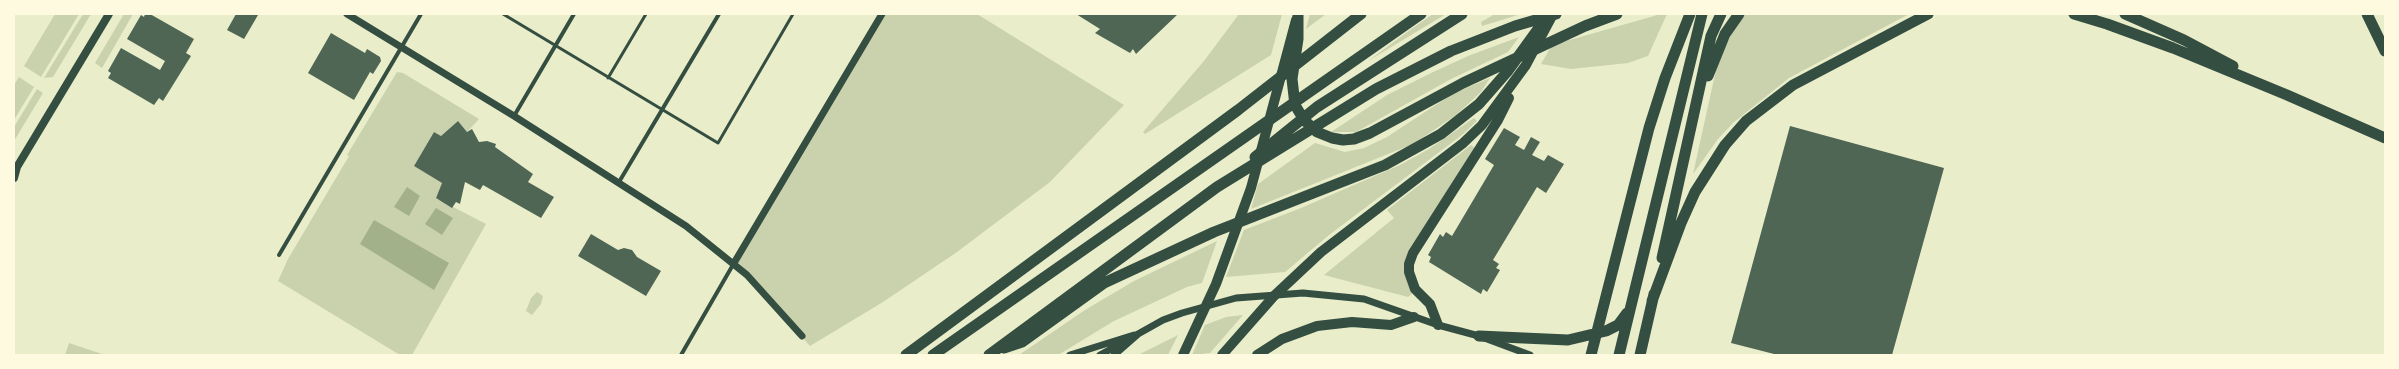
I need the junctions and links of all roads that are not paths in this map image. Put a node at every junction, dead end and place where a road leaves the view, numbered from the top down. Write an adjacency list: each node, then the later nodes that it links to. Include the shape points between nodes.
1 (109, 14): 37 (main road)
2 (347, 14): 28 (street)
3 (421, 14): 28 (street)
4 (503, 14): 27 (lane)
5 (574, 14): 27 (street)
6 (646, 14): 31 (lane)
7 (719, 14): 33 (street)
8 (793, 14): 33 (lane, via 718,143)
9 (882, 14): 42 (street)
10 (1298, 14): 17 (highway, via 1298,39 1292,79 1295,105 1304,120 1317,132 1343,140 1370,132 1463,83 1585,26); 51 (main road, via 1250,188 1216,284)
11 (1360, 14): 53 (highway, via 1238,110)
12 (1421, 14): 54 (highway)
13 (1462, 14): 26 (highway)
14 (1466, 14): 26 (highway)
15 (1550, 14): 50 (highway, via 1480,104 1441,134 1385,164 1214,232 1104,283 1022,342)
16 (1554, 14): 30 (main road); 40 (highway, via 1451,51 1376,89)
17 (1617, 14)
18 (1690, 14): 61 (highway, via 1649,128)
19 (1702, 14): 43 (highway)
20 (1720, 14): 35 (highway, via 1712,36)
21 (1739, 14): 35 (highway, via 1725,34)
22 (1928, 14): 44 (highway, via 1793,85 1746,121 1725,145 1695,192 1680,223)
23 (2074, 14): 32 (highway, via 2173,48)
24 (2125, 14): 32 (highway, via 2184,40)
25 (2367, 14): 29 (highway)
26 (1452, 20): 40 (highway, via 1317,107)
27 (555, 46): 31 (lane); 34 (street)
28 (402, 47): 34 (street); 41 (street)
29 (2385, 51)
30 (1526, 65): 46 (main road, via 1498,120 1413,253 1409,272 1412,283 1430,304); 58 (main road, via 1492,113 1462,144 1321,252 1274,296)
31 (608, 78): 33 (lane)
32 (2287, 95): 36 (highway)
33 (663, 111): 39 (street)
34 (514, 116): 39 (street)
35 (1693, 116): 44 (highway)
36 (2385, 138)
37 (16, 168): 38 (main road)
38 (14, 178)
39 (619, 182): 42 (street, via 686,226)
40 (1217, 187): 50 (highway)
41 (279, 255)
42 (734, 263): 48 (street); 52 (street)
43 (1632, 300): 49 (highway, via 1626,315 1618,325 1606,331 1568,340); 62 (highway)
44 (1652, 301): 63 (highway)
45 (1414, 317): 46 (street); 47 (street, via 1364,299 1303,292 1267,294 1201,306 1163,320); 59 (main road, via 1391,325 1337,322 1317,326 1282,339)
46 (1438, 325): 49 (street)
47 (1138, 334): 55 (street); 56 (street); 57 (street)
48 (802, 336)
49 (1479, 336): 60 (street)
50 (993, 353)
51 (1184, 354)
52 (681, 355)
53 (906, 355)
54 (933, 355)
55 (1070, 355)
56 (1100, 355)
57 (1114, 355)
58 (1222, 355)
59 (1257, 355)
60 (1530, 355)
61 (1591, 355)
62 (1619, 355)
63 (1640, 355)

